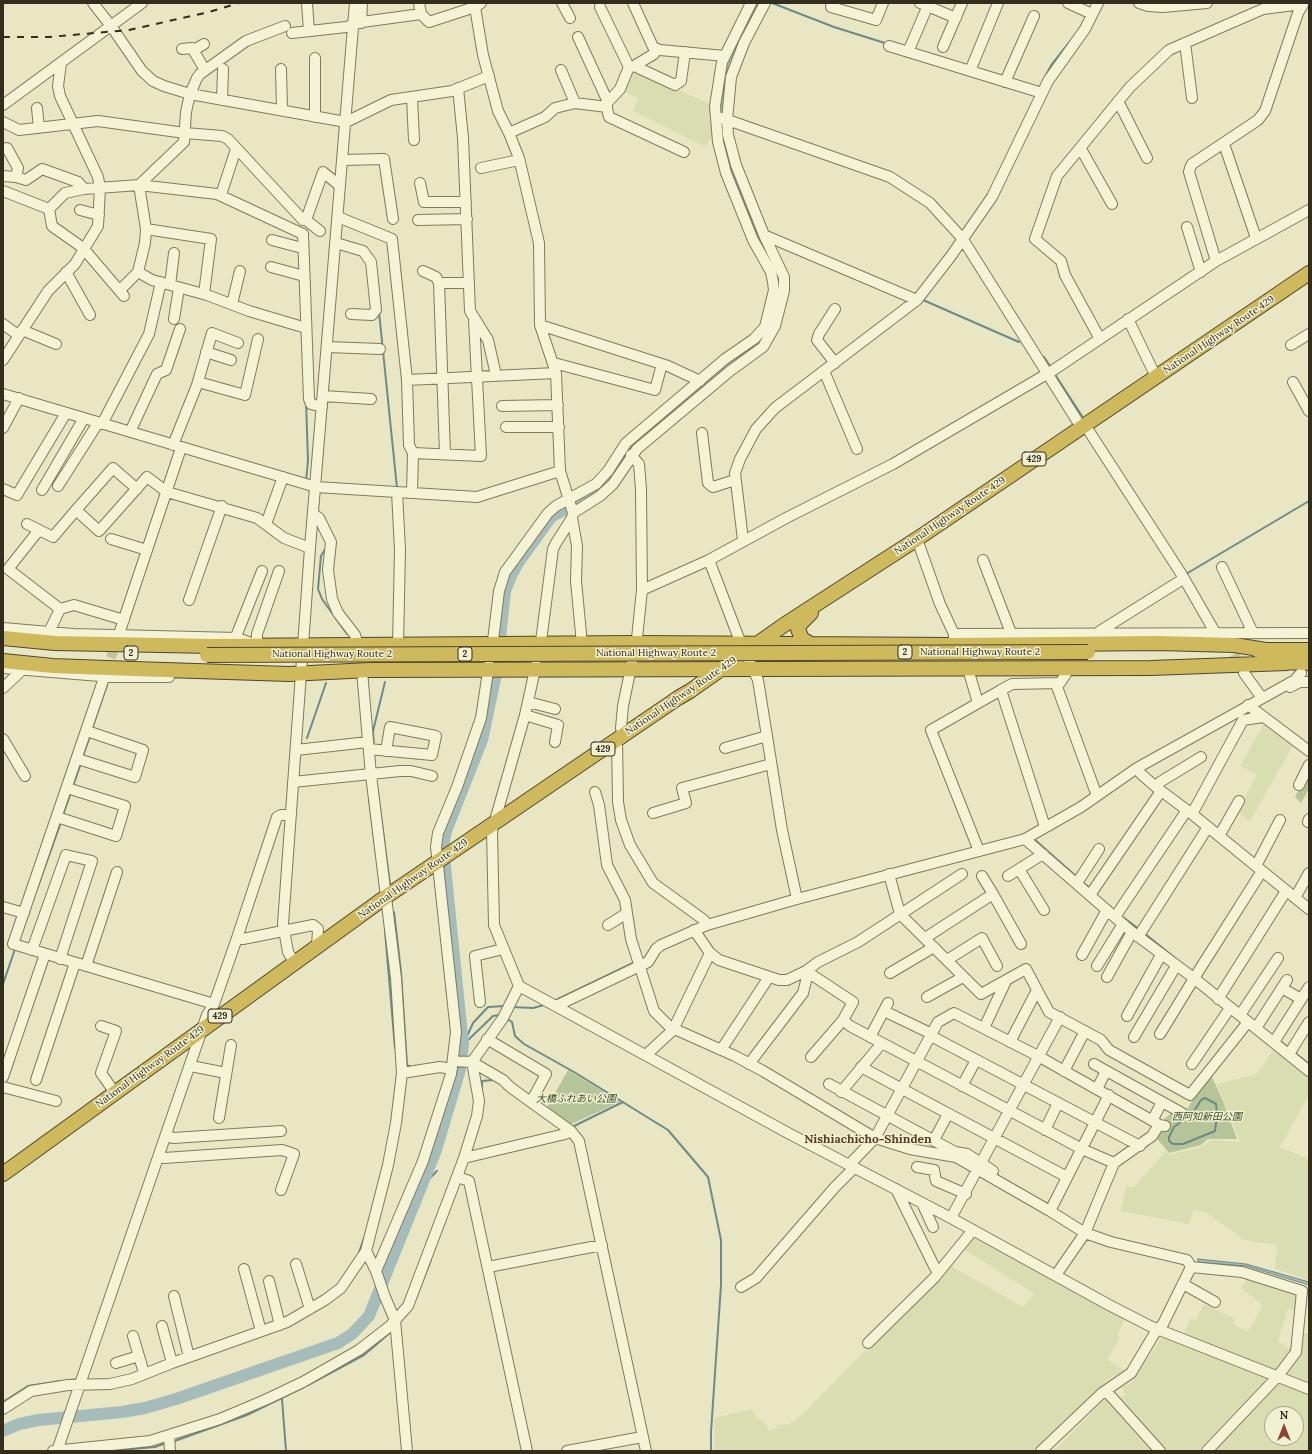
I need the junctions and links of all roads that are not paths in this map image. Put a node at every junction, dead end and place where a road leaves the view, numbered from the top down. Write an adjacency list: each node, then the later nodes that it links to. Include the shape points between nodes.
1 (93, 3): 30 (street)
2 (142, 3): 30 (street)
3 (307, 3): 31 (street)
4 (348, 3): 29 (street)
5 (355, 3): 29 (street)
6 (362, 3): 29 (street)
7 (420, 3): 25 (street)
8 (562, 3): 27 (street)
9 (633, 3): 38 (street, via 653,47)
10 (751, 3): 42 (street)
11 (765, 3): 67 (street, via 744,43 731,77)
12 (833, 3): 13 (street, via 831,7 876,20)
13 (883, 3)
14 (962, 3): 28 (street)
15 (998, 3): 50 (street)
16 (1068, 3): 24 (street)
17 (1098, 3): 24 (street)
18 (1139, 3): 19 (street, via 1163,7)
19 (1207, 3)
20 (926, 4): 28 (street); 40 (street)
21 (1303, 4): 33 (street, via 1263,9); 75 (street, via 1265,111 1258,120)
22 (478, 5): 25 (street, via 430,22); 51 (street, via 483,55)
23 (600, 7): 45 (street)
24 (1090, 13): 54 (street, via 1085,29)
25 (421, 14): 29 (street)
26 (1034, 16): 52 (street)
27 (570, 18)
28 (956, 18): 36 (street)
29 (353, 25): 31 (street); 69 (street)
30 (111, 26): 44 (street); 55 (street, via 142,71 153,81)
31 (309, 31): 48 (street, via 288,29 246,41)
32 (578, 37): 62 (street)
33 (1185, 43): 57 (street); 59 (street, via 1169,50)
34 (204, 44): 39 (street)
35 (888, 46): 40 (street)
36 (943, 47)
37 (182, 49): 39 (street)
38 (657, 49): 41 (street); 45 (street, via 654,54)
39 (194, 50): 48 (street)
40 (908, 51): 50 (street)
41 (685, 52): 42 (street); 45 (street, via 681,81 675,85)
42 (725, 56): 65 (street, via 717,86)
43 (315, 58): 66 (street)
44 (61, 62): 61 (street); 70 (street, via 58,86)
45 (631, 67): 62 (street)
46 (223, 69): 58 (street)
47 (281, 69): 64 (street)
48 (205, 70): 55 (street, via 197,78)
49 (562, 70): 60 (street)
50 (970, 71): 52 (street)
51 (489, 76): 53 (street); 72 (street, via 498,111)
52 (1005, 82): 54 (street)
53 (458, 88): 56 (street); 93 (street)
54 (1042, 93): 110 (street, via 992,197)
55 (190, 94): 58 (street); 73 (street)
56 (412, 98): 69 (street, via 391,100); 74 (street)
57 (1192, 98)
58 (222, 100): 64 (street)
59 (1118, 101): 77 (street); 80 (street)
60 (575, 103): 62 (street); 72 (street, via 555,108 545,117)
61 (3, 105)
62 (608, 105): 79 (street, via 609,117)
63 (37, 108): 71 (street)
64 (282, 110): 66 (street)
65 (716, 116): 67 (street); 164 (street, via 718,142 726,173 753,240 771,272 774,290 761,332)
66 (315, 117): 69 (street)
67 (727, 120): 109 (street, via 736,165); 110 (street, via 890,177 930,203)
68 (3, 122): 71 (street, via 19,130)
69 (346, 122): 81 (street)
70 (73, 123): 71 (street); 73 (street, via 102,121); 89 (street, via 98,177)
71 (39, 128)
72 (510, 133): 82 (street)
73 (185, 135): 87 (street, via 184,142); 102 (street, via 222,136 228,139 303,220)
74 (414, 140)
75 (1224, 144): 111 (street); 117 (street, via 1192,164 1189,172)
76 (7, 148): 85 (street, via 18,168)
77 (1081, 149): 94 (street); 145 (street, via 1058,176 1035,239 1061,261 1065,275)
78 (235, 152): 92 (street)
79 (684, 152)
80 (1147, 158)
81 (343, 160): 88 (street); 100 (street, via 384,159)
82 (519, 160): 83 (street); 139 (street, via 539,243)
83 (481, 168)
84 (3, 176): 85 (street)
85 (16, 176): 90 (street, via 26,180 42,169 78,182)
86 (420, 183): 93 (street, via 424,202)
87 (139, 185): 89 (street); 92 (street); 105 (street)
88 (340, 186): 99 (street); 102 (street, via 323,172)
89 (100, 188): 90 (street); 98 (street)
90 (84, 189): 95 (street, via 65,193)
91 (3, 191): 95 (street)
92 (221, 195): 108 (street)
93 (466, 202): 101 (street)
94 (1112, 204)
95 (49, 209): 115 (street, via 52,226)
96 (80, 210): 98 (street)
97 (1309, 210): 111 (street)
98 (99, 215): 115 (street, via 98,226)
99 (338, 217): 107 (street); 163 (street, via 392,239)
100 (393, 219)
101 (467, 219): 103 (street); 127 (street)
102 (306, 220): 106 (street)
103 (418, 220)
104 (1187, 227): 123 (street)
105 (146, 229): 121 (street); 129 (street, via 211,239)
106 (320, 231): 107 (street); 108 (street)
107 (337, 232): 113 (street)
108 (303, 234): 114 (street)
109 (764, 235): 130 (street); 184 (street, via 785,284 775,326 768,342)
110 (962, 238): 130 (street, via 951,256); 158 (street)
111 (1256, 238): 117 (street)
112 (272, 240): 114 (street)
113 (336, 243): 133 (street, via 363,251 371,262 376,310 372,315); 149 (street)
114 (300, 247): 125 (street)
115 (83, 248): 120 (street, via 75,264); 121 (street, via 122,293)
116 (174, 253): 128 (street)
117 (1216, 261): 123 (street)
118 (271, 267): 125 (street)
119 (240, 271): 131 (street)
120 (66, 272): 134 (street); 142 (street, via 48,291)
121 (138, 272): 128 (street)
122 (423, 272): 126 (street, via 436,277)
123 (1201, 272): 137 (street)
124 (1309, 273): 161 (highway, National Highway Route 429 / 429)
125 (302, 276): 140 (street)
126 (439, 283): 127 (street); 162 (street)
127 (469, 283): 135 (street, via 470,311)
128 (170, 285): 129 (street); 136 (street); 176 (street, via 148,334)
129 (204, 294): 131 (street)
130 (914, 298): 154 (street)
131 (232, 304): 140 (street)
132 (835, 310): 154 (street, via 817,340)
133 (351, 314)
134 (90, 315)
135 (474, 318): 159 (street, via 488,340); 160 (street)
136 (174, 319)
137 (1128, 319): 145 (street); 161 (street)
138 (3, 324): 142 (street)
139 (540, 325): 155 (street); 156 (street)
140 (304, 328): 170 (street, via 309,399 311,404)
141 (180, 329): 181 (street, via 166,370 157,374)
142 (20, 332): 147 (street); 152 (street)
143 (1309, 334): 148 (street)
144 (258, 339): 165 (street, via 245,395)
145 (1100, 339): 158 (street)
146 (238, 343): 151 (street, via 212,333)
147 (56, 344)
148 (1291, 345)
149 (327, 347): 150 (street); 170 (street)
150 (380, 349)
151 (206, 352): 153 (street); 165 (street)
152 (3, 360)
153 (231, 360)
154 (833, 361): 157 (street)
155 (662, 364): 156 (street, via 655,390); 164 (street)
156 (555, 368): 159 (street); 171 (street)
157 (824, 371): 185 (street); 190 (street, via 765,418 746,446)
158 (1046, 374): 177 (street); 208 (street, via 893,464)
159 (496, 375): 160 (street)
160 (476, 376): 162 (street); 187 (street, via 481,456)
161 (1156, 377): 177 (highway, National Highway Route 429 / 429)
162 (441, 379): 163 (street); 187 (street)
163 (407, 380): 186 (street, via 409,445)
164 (700, 381): 184 (street)
165 (198, 382): 183 (street, via 185,418)
166 (1293, 382): 173 (street)
167 (3, 394): 169 (street)
168 (371, 399): 170 (street)
169 (18, 401): 174 (street); 180 (street)
170 (323, 402): 192 (street)
171 (558, 405): 172 (street); 179 (street)
172 (502, 406)
173 (1309, 411)
174 (65, 415): 175 (street); 193 (street, via 17,495)
175 (83, 420): 176 (street); 195 (street)
176 (98, 424): 181 (street); 191 (street)
177 (1083, 426): 207 (highway, National Highway Route 429 / 429); 216 (street)
178 (506, 427): 179 (street)
179 (559, 427): 188 (street)
180 (3, 428)
181 (130, 432): 183 (street)
182 (702, 433): 190 (street, via 708,483 713,487)
183 (179, 448): 189 (street); 196 (street)
184 (630, 449): 200 (street); 200 (street, via 618,478 607,491); 217 (street, via 639,464)
185 (857, 449)
186 (413, 453): 187 (street); 198 (street)
187 (445, 454)
188 (560, 471): 198 (street, via 477,497); 200 (street)
189 (282, 480): 192 (street); 204 (street)
190 (735, 480): 208 (street)
191 (58, 486)
192 (316, 486): 197 (street); 202 (street)
193 (3, 489)
194 (137, 489): 196 (street, via 147,477); 201 (street, via 99,530); 201 (street, via 113,468)
195 (42, 490)
196 (167, 492): 199 (street); 210 (street)
197 (398, 492): 198 (street); 241 (street)
198 (412, 493)
199 (222, 506): 204 (street, via 257,518); 218 (street)
200 (571, 509): 234 (street, via 554,549); 235 (street, via 577,546 576,581); 242 (street, via 556,506 548,513 505,572 499,591)
201 (76, 510): 205 (street, via 53,537)
202 (313, 514): 209 (street); 240 (street, via 321,522 331,542 328,570 332,599)
203 (27, 524): 205 (street)
204 (266, 524): 209 (street, via 284,538)
205 (39, 530): 220 (street, via 8,569)
206 (111, 539): 210 (street)
207 (917, 539): 219 (highway, National Highway Route 429 / 429); 230 (street)
208 (743, 540): 211 (street)
209 (310, 548): 239 (street)
210 (147, 550): 221 (street)
211 (708, 560): 217 (street); 243 (street)
212 (983, 560): 223 (street)
213 (1222, 567): 224 (street)
214 (262, 571): 229 (street)
215 (279, 571): 238 (street, via 257,634)
216 (1183, 577): 226 (street); 237 (street, via 1100,630)
217 (642, 590): 231 (street)
218 (189, 600)
219 (815, 606): 232 (highway, via 798,629 802,639); 243 (highway, National Highway Route 429 / 429)
220 (60, 609): 221 (street, via 74,606); 244 (street)
221 (124, 620): 227 (street)
222 (3, 628): 244 (street)
223 (1011, 632): 230 (street); 237 (street)
224 (1252, 633): 225 (street); 226 (street)
225 (1309, 633)
226 (1222, 635): 237 (street)
227 (118, 637): 229 (street); 244 (street)
228 (3, 638): 244 (highway)
229 (237, 638): 238 (street)
230 (954, 639): 236 (highway); 245 (highway, via 1234,645)
231 (636, 643): 235 (highway); 243 (highway); 255 (street)
232 (809, 643): 236 (highway); 243 (highway)
233 (3, 644): 244 (highway, National Highway Route 2 / 2)
234 (541, 644): 235 (highway); 242 (highway); 254 (street)
235 (582, 644)
236 (848, 644): 251 (street)
237 (1090, 644): 244 (highway, National Highway Route 2 / 2, via 115,662); 245 (highway, National Highway Route 2 / 2); 249 (highway, National Highway Route 2 / 2)
238 (257, 645): 239 (highway); 244 (highway)
239 (303, 645): 240 (highway); 263 (street)
240 (358, 645): 241 (highway)
241 (398, 645): 242 (highway)
242 (492, 645): 253 (street)
243 (744, 648): 257 (highway, National Highway Route 429 / 429); 258 (street); 259 (highway, via 756,664)
244 (53, 650): 247 (highway, National Highway Route 2 / 2); 248 (highway); 263 (highway)
245 (1266, 650): 246 (highway, National Highway Route 2 / 2)
246 (1309, 650)
247 (3, 655)
248 (3, 661)
249 (1287, 662): 252 (highway, National Highway Route 2 / 2); 260 (highway, via 1151,668)
250 (3, 668): 261 (street)
251 (849, 668): 259 (highway); 260 (highway)
252 (1305, 668): 269 (street)
253 (489, 669): 254 (highway); 262 (highway); 317 (street, via 478,729 438,833 436,847)
254 (535, 669): 255 (highway); 275 (street)
255 (631, 669): 256 (highway); 281 (street)
256 (682, 669): 257 (highway); 272 (highway, via 688,683)
257 (722, 669): 258 (highway); 272 (highway, National Highway Route 429 / 429)
258 (753, 669): 259 (highway); 280 (street, via 758,680)
259 (770, 669)
260 (968, 669): 274 (street)
261 (21, 671): 265 (street); 270 (street)
262 (362, 671): 263 (highway); 284 (street)
263 (295, 673): 265 (street, via 247,676); 286 (street)
264 (1244, 673): 273 (street)
265 (105, 674): 279 (street)
266 (1066, 674): 268 (street, via 1060,683)
267 (1309, 682): 269 (street)
268 (1056, 684): 271 (street, via 1012,684); 302 (street)
269 (1286, 687): 273 (street)
270 (3, 688)
271 (1001, 690): 274 (street); 310 (street)
272 (678, 698): 281 (highway, National Highway Route 429 / 429)
273 (1262, 698): 277 (street)
274 (978, 701): 315 (street, via 931,730)
275 (528, 702): 276 (street); 278 (street)
276 (555, 709)
277 (1254, 710): 288 (street); 293 (street); 304 (street, via 1243,720)
278 (525, 716): 283 (street, via 558,725); 309 (street)
279 (87, 731): 290 (street); 290 (street, via 143,750 135,777)
280 (767, 736): 285 (street); 291 (street)
281 (620, 738): 309 (highway, National Highway Route 429 / 429); 342 (street, via 618,802 630,845 653,883 704,920)
282 (3, 739): 295 (street)
283 (555, 742)
284 (369, 746): 286 (street); 287 (street); 294 (street)
285 (725, 748)
286 (296, 750): 297 (street)
287 (386, 751): 287 (street, via 432,755 436,736 390,728)
288 (1309, 751)
289 (1201, 757): 299 (street)
290 (78, 759): 300 (street)
291 (771, 764): 305 (street, via 682,788 686,803); 332 (street)
292 (1309, 765): 298 (street)
293 (1139, 771): 299 (street); 302 (street)
294 (371, 775): 296 (street, via 412,771); 297 (street); 331 (street)
295 (25, 776)
296 (432, 776)
297 (293, 782): 306 (street)
298 (1299, 785)
299 (1158, 786): 304 (street); 328 (street)
300 (67, 788): 307 (street); 307 (street, via 125,806 116,836)
301 (595, 792): 338 (street, via 599,804 607,865 625,900)
302 (1097, 796): 310 (street)
303 (1239, 801): 312 (street)
304 (1192, 811): 311 (street); 340 (street)
305 (653, 812)
306 (291, 815): 343 (street); 346 (street, via 277,817)
307 (57, 817): 337 (street)
308 (1280, 820): 318 (street)
309 (494, 823): 317 (highway, National Highway Route 429 / 429); 351 (street, via 494,925)
310 (1045, 827): 313 (street)
311 (1208, 827): 312 (street); 345 (street)
312 (1220, 834): 318 (street)
313 (1028, 841): 315 (street); 316 (street)
314 (1099, 849): 326 (street)
315 (979, 851): 325 (street)
316 (1043, 854): 319 (street); 326 (street)
317 (441, 859): 331 (highway, National Highway Route 429 / 429); 415 (street, via 456,1032)
318 (1258, 866): 327 (street); 369 (street)
319 (1019, 869): 324 (street); 335 (street)
320 (117, 872): 363 (street)
321 (1309, 873): 330 (street)
322 (962, 874): 339 (street)
323 (982, 876): 329 (street)
324 (1008, 876)
325 (890, 878): 332 (street); 339 (street)
326 (1078, 881): 328 (street)
327 (1286, 891): 330 (street); 377 (street)
328 (1092, 893): 336 (street)
329 (993, 894): 347 (street); 348 (street)
330 (1297, 895): 334 (street)
331 (387, 896): 349 (highway, National Highway Route 429 / 429); 422 (street)
332 (797, 899): 342 (street)
333 (3, 907): 337 (street)
334 (1309, 909)
335 (1044, 910)
336 (1107, 910): 340 (street); 355 (street)
337 (24, 913): 352 (street, via 13,944)
338 (627, 913): 341 (street); 362 (street)
339 (900, 914): 347 (street); 367 (street, via 858,942 818,962)
340 (1118, 917): 345 (street); 365 (street)
341 (608, 925)
342 (707, 925): 344 (street)
343 (284, 931): 346 (street); 349 (street, via 313,925 318,929); 360 (street, via 288,952)
344 (696, 933): 353 (street); 362 (street, via 656,949 652,958)
345 (1138, 934): 356 (street); 372 (street)
346 (239, 938): 382 (street)
347 (925, 938): 350 (street)
348 (1021, 944)
349 (317, 947): 360 (highway, National Highway Route 429 / 429)
350 (934, 947): 359 (street); 368 (street)
351 (503, 949): 374 (street); 380 (street, via 475,956)
352 (32, 950): 354 (street); 358 (street, via 66,855 92,861)
353 (710, 953): 370 (street, via 719,960); 393 (street)
354 (45, 954): 358 (street); 423 (street)
355 (1082, 955)
356 (1161, 955): 366 (street); 385 (street)
357 (1278, 958): 384 (street)
358 (60, 959): 361 (street)
359 (946, 960): 364 (street, via 982,938); 371 (street)
360 (294, 962): 391 (highway, National Highway Route 429 / 429)
361 (76, 963): 363 (street); 424 (street)
362 (639, 963): 381 (street); 393 (street, via 654,1011)
363 (86, 966): 382 (street)
364 (997, 966)
365 (1097, 966)
366 (1176, 966): 369 (street); 398 (street)
367 (806, 971): 370 (street, via 787,980); 387 (street, via 853,1002); 412 (street, via 803,993)
368 (890, 973)
369 (1196, 975): 377 (street); 395 (street)
370 (769, 976): 404 (street)
371 (963, 977): 373 (street, via 982,994); 378 (street)
372 (1107, 977)
373 (1006, 981): 376 (street, via 1026,969); 392 (street)
374 (519, 986): 381 (street); 399 (street)
375 (1309, 987): 379 (street)
376 (1037, 990): 386 (street, via 1049,1012); 401 (street)
377 (1220, 996): 383 (street)
378 (927, 997)
379 (1301, 999): 389 (street, via 1285,984); 400 (street)
380 (480, 1002)
381 (551, 1003): 406 (street)
382 (214, 1004): 391 (street)
383 (1230, 1008): 384 (street); 414 (street)
384 (1241, 1013): 389 (street)
385 (1127, 1016)
386 (1060, 1017): 394 (street); 407 (street)
387 (843, 1020): 397 (street); 408 (street)
388 (1309, 1022): 405 (street)
389 (1255, 1024): 394 (street, via 1190,1095 1109,1050 1101,1040); 400 (street)
390 (101, 1026): 432 (street, via 116,1031 101,1073)
391 (203, 1028): 416 (street); 432 (highway, National Highway Route 429 / 429)
392 (984, 1028): 396 (street, via 954,1014 938,1022); 401 (street)
393 (673, 1030): 404 (street); 406 (street)
394 (1085, 1031): 418 (street)
395 (1160, 1034)
396 (931, 1035): 397 (street, via 886,1007); 409 (street); 410 (street)
397 (870, 1037): 402 (street)
398 (1134, 1037)
399 (487, 1039): 411 (street); 435 (street, via 546,1074)
400 (1276, 1040): 405 (street)
401 (1010, 1042): 407 (street)
402 (882, 1043): 410 (street); 417 (street)
403 (231, 1045): 421 (street)
404 (721, 1050): 412 (street)
405 (1291, 1051): 420 (street)
406 (646, 1055): 457 (street)
407 (1038, 1056): 418 (street); 426 (street)
408 (811, 1057)
409 (976, 1060): 426 (street); 427 (street)
410 (917, 1061): 427 (street); 429 (street)
411 (470, 1062): 415 (street); 435 (street, via 503,1080); 455 (street, via 478,1101)
412 (750, 1064): 449 (street)
413 (1094, 1064): 419 (street)
414 (1192, 1064)
415 (453, 1065): 422 (street); 479 (street, via 423,1161)
416 (193, 1066): 421 (street); 448 (street)
417 (861, 1067): 429 (street); 431 (street)
418 (1064, 1071): 430 (street)
419 (1106, 1071): 430 (street); 436 (street)
420 (1309, 1071)
421 (226, 1073): 442 (street)
422 (402, 1073): 473 (street, via 388,1165)
423 (3, 1077)
424 (36, 1080)
425 (829, 1084): 431 (street)
426 (1024, 1085): 437 (street); 438 (street)
427 (962, 1086): 438 (street)
428 (3, 1087): 434 (street)
429 (902, 1089): 440 (street); 441 (street)
430 (1097, 1089): 433 (street)
431 (841, 1092): 441 (street)
432 (116, 1093): 460 (highway, National Highway Route 429 / 429)
433 (1109, 1095): 443 (street); 444 (street)
434 (56, 1101)
435 (531, 1102): 447 (street)
436 (1162, 1102): 439 (street); 444 (street)
437 (1058, 1103): 443 (street); 445 (street)
438 (1009, 1111): 445 (street); 450 (street)
439 (1182, 1113)
440 (948, 1114): 450 (street); 451 (street)
441 (888, 1115): 449 (street); 451 (street)
442 (219, 1118)
443 (1095, 1123): 452 (street); 453 (street)
444 (1160, 1123): 452 (street, via 1152,1136)
445 (1045, 1130): 453 (street)
446 (281, 1131): 448 (street)
447 (568, 1132): 455 (street); 472 (street, via 579,1140)
448 (169, 1137): 454 (street)
449 (875, 1138): 457 (street); 458 (street, via 916,1151 956,1157)
450 (994, 1138): 458 (street); 461 (street)
451 (934, 1140): 458 (street, via 955,1152 967,1154)
452 (1140, 1146): 456 (street)
453 (1082, 1149): 456 (street); 461 (street)
454 (162, 1157): 464 (street, via 282,1150 294,1154); 501 (street)
455 (467, 1157): 462 (street)
456 (1114, 1163): 471 (street)
457 (852, 1166): 463 (street); 483 (street, via 756,1278)
458 (979, 1166): 465 (street); 467 (street)
459 (918, 1167): 465 (street, via 934,1170 936,1181)
460 (3, 1174)
461 (1068, 1177): 467 (street)
462 (460, 1178): 475 (street, via 469,1181); 488 (street, via 408,1306)
463 (896, 1189): 466 (street); 477 (street)
464 (281, 1190)
465 (966, 1194): 468 (street)
466 (922, 1203): 468 (street); 469 (street)
467 (1052, 1209): 471 (street)
468 (951, 1218): 470 (street)
469 (933, 1228)
470 (973, 1230): 480 (street); 494 (street, via 934,1278)
471 (1085, 1233): 476 (street, via 1111,1242 1187,1260); 480 (street)
472 (599, 1245): 475 (street); 505 (street)
473 (366, 1251): 479 (street); 487 (street, via 341,1288)
474 (296, 1264): 487 (street)
475 (488, 1267): 509 (street)
476 (1191, 1267): 482 (street); 484 (street, via 1242,1272)
477 (935, 1268)
478 (244, 1269): 491 (street)
479 (376, 1273): 488 (street)
480 (1056, 1275): 492 (street)
481 (269, 1281): 489 (street)
482 (1183, 1284): 486 (street); 492 (street)
483 (741, 1287)
484 (1305, 1292): 500 (street, via 1296,1352)
485 (174, 1296): 495 (street)
486 (1215, 1302)
487 (309, 1306): 489 (street)
488 (395, 1320): 506 (street, via 359,1350 303,1382); 508 (street)
489 (279, 1322): 491 (street)
490 (162, 1326): 497 (street)
491 (260, 1329): 495 (street)
492 (1159, 1329): 500 (street); 503 (street, via 1131,1373)
493 (133, 1336): 496 (street)
494 (868, 1343)
495 (188, 1354): 497 (street)
496 (139, 1356): 498 (street); 499 (street)
497 (171, 1360): 499 (street)
498 (116, 1363)
499 (143, 1371): 501 (street, via 132,1379 110,1384)
500 (1278, 1376): 502 (street); 514 (street)
501 (82, 1381): 504 (street, via 31,1391); 507 (street)
502 (1309, 1389)
503 (1106, 1391): 512 (street); 513 (street)
504 (3, 1409)
505 (640, 1437): 510 (street); 511 (street)
506 (169, 1442): 507 (street, via 150,1441)
507 (56, 1451)
508 (407, 1451)
509 (527, 1451)
510 (567, 1451)
511 (646, 1451)
512 (1041, 1451)
513 (1160, 1451)
514 (1207, 1451)

